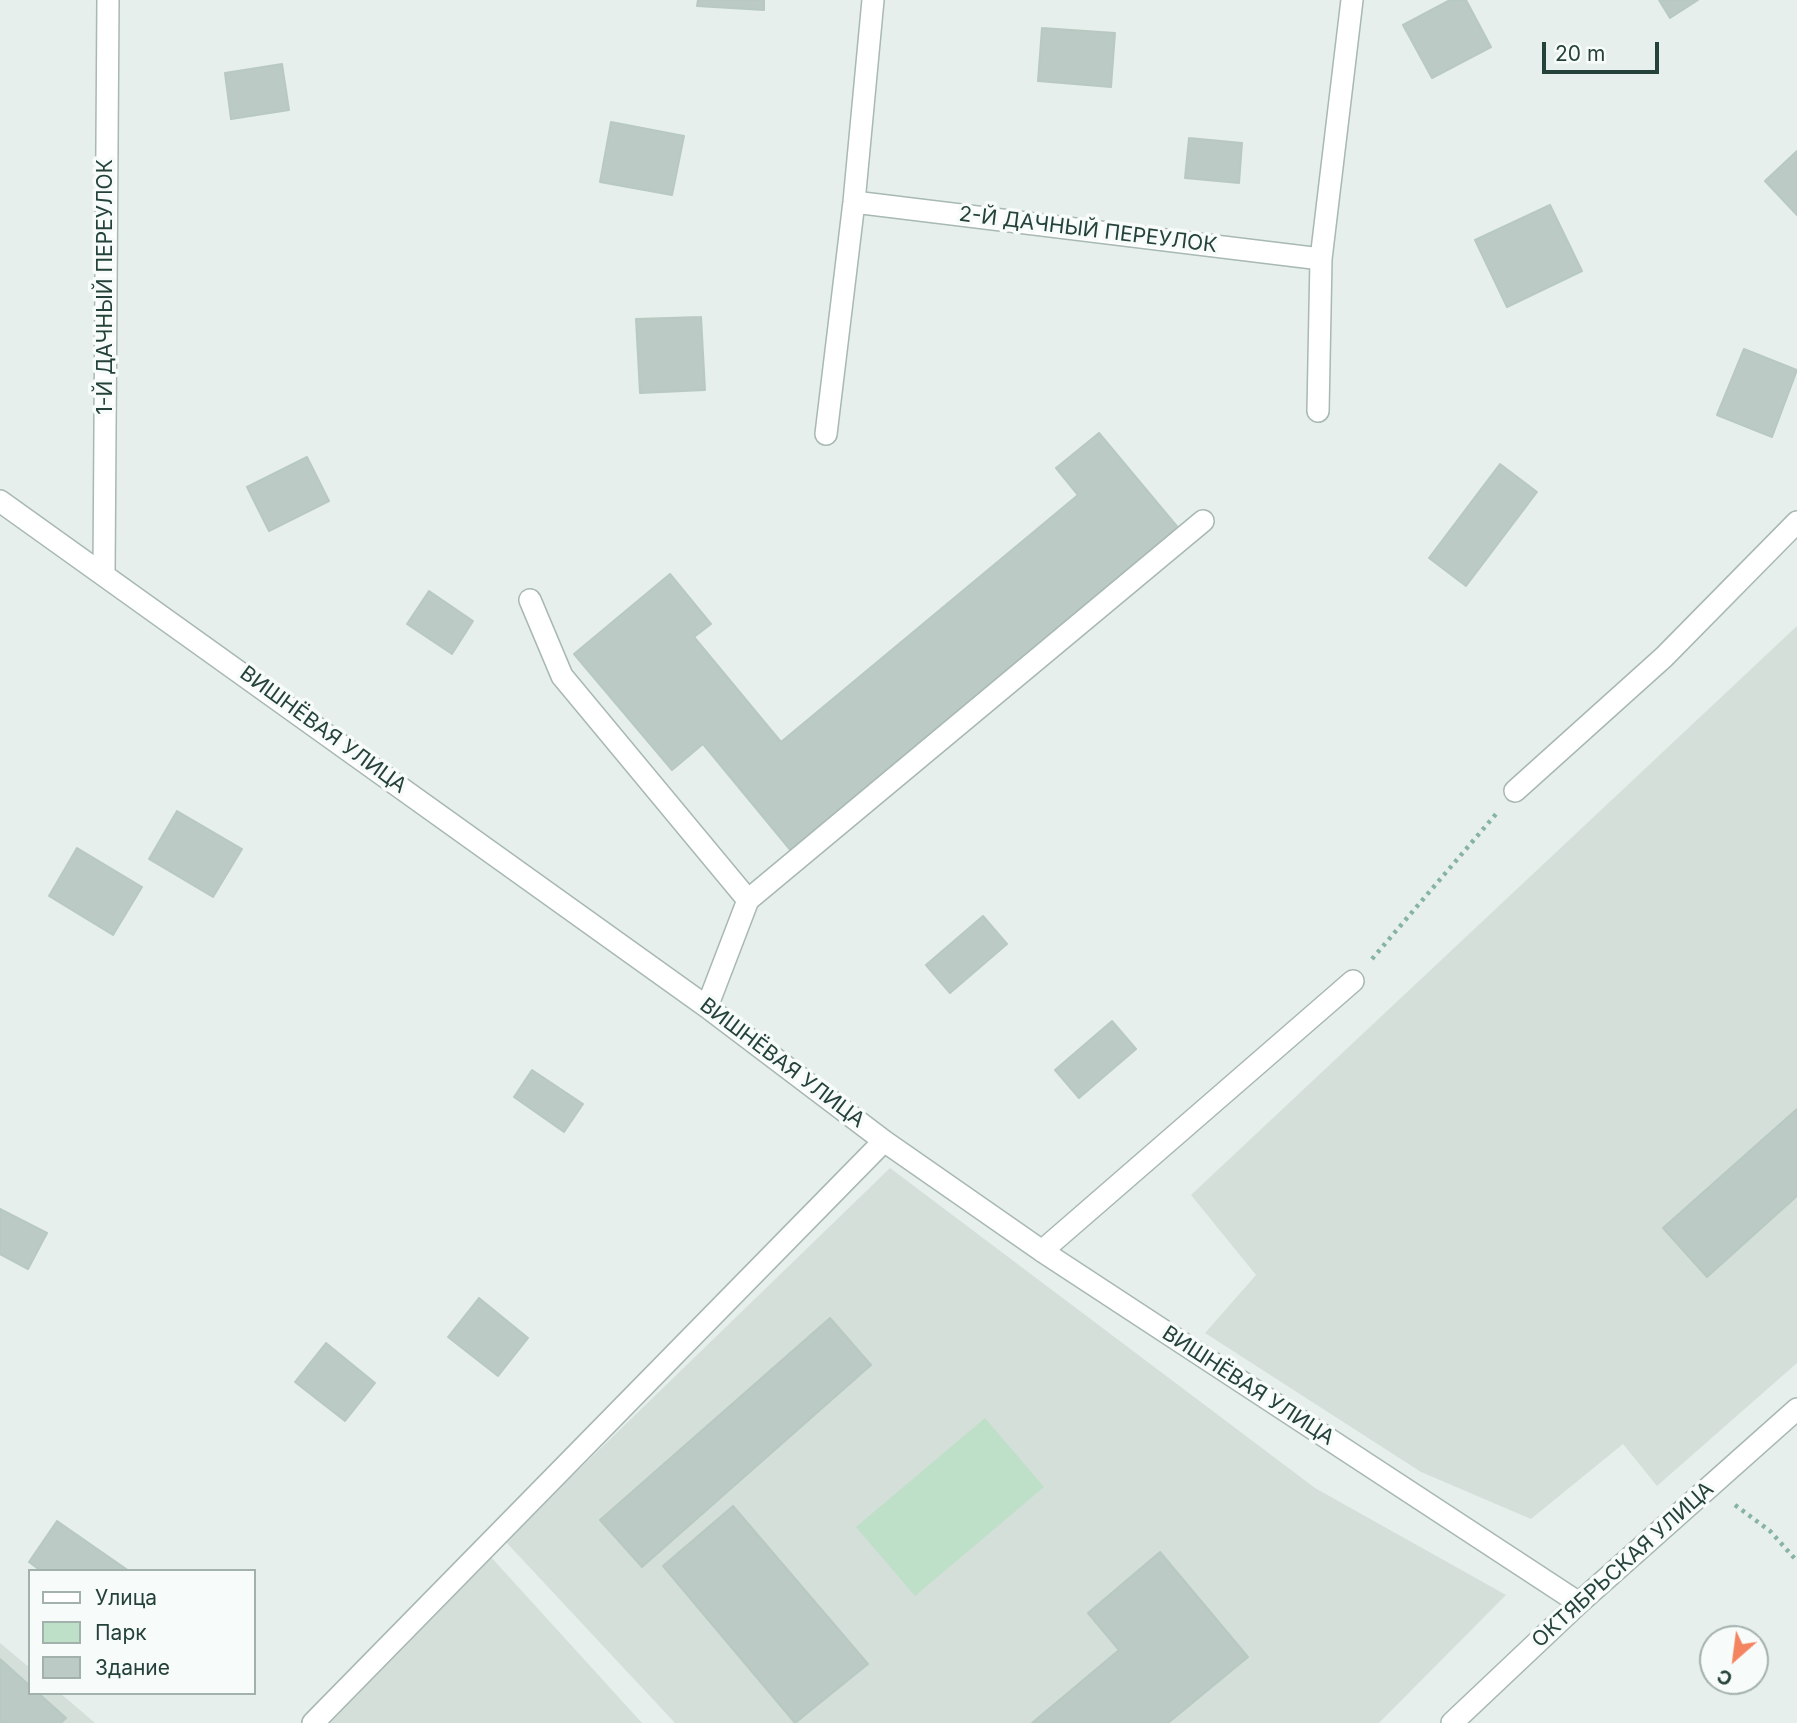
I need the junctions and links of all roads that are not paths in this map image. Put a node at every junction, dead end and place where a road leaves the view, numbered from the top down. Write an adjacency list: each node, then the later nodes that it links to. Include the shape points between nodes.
1 (108, 0): 11 (street, 1-Й ДАЧНЫЙ ПЕРЕУЛОК)
2 (873, 0): 4 (street)
3 (1352, 0): 5 (street)
4 (854, 202): 5 (street, 2-Й ДАЧНЫЙ ПЕРЕУЛОК); 7 (street)
5 (1321, 259): 6 (street)
6 (1318, 411)
7 (826, 434)
8 (0, 501): 11 (street, ВИШНЁВАЯ УЛИЦА)
9 (1203, 521): 14 (street)
10 (1797, 522): 13 (street, via 1664,657)
11 (104, 573): 16 (street, ВИШНЁВАЯ УЛИЦА)
12 (530, 600): 14 (street, via 562,676)
13 (1515, 792)
14 (748, 900): 16 (street)
15 (1353, 981): 18 (street)
16 (707, 1007): 17 (street, ВИШНЁВАЯ УЛИЦА)
17 (884, 1141): 18 (street, ВИШНЁВАЯ УЛИЦА); 21 (street)
18 (1042, 1251): 20 (street, ВИШНЁВАЯ УЛИЦА)
19 (1797, 1409): 20 (street, ОКТЯБРЬСКАЯ УЛИЦА)
20 (1579, 1603): 22 (street, ОКТЯБРЬСКАЯ УЛИЦА)
21 (313, 1723)
22 (1452, 1723)

